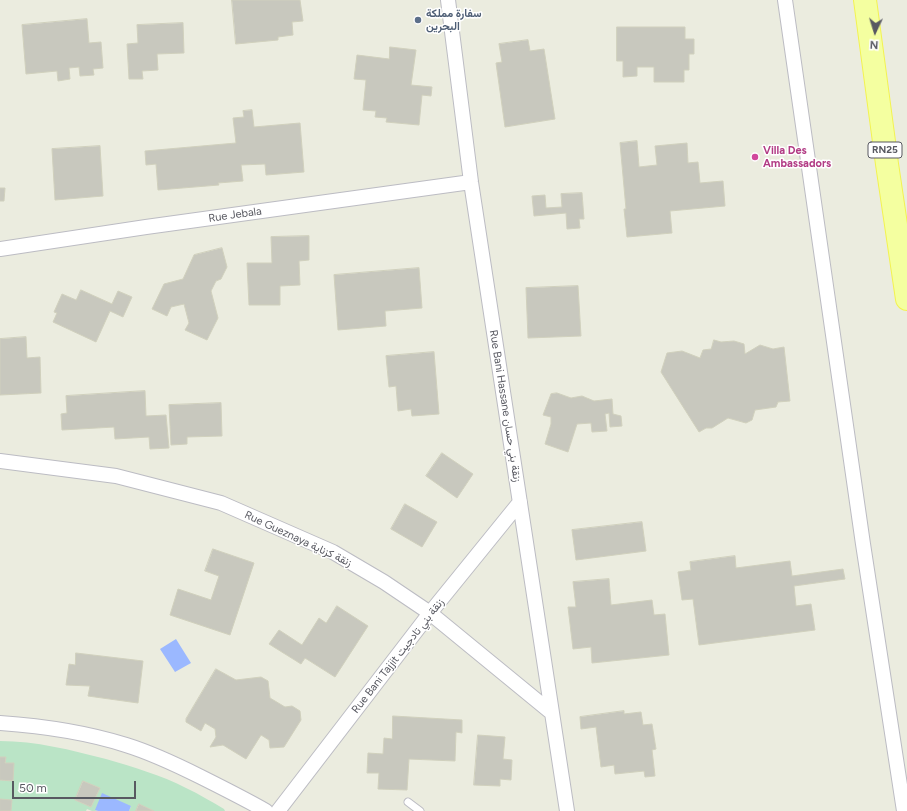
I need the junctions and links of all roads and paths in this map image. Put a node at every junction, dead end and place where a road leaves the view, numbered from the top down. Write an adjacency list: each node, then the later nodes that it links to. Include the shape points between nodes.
1 (448, 0): 4 (street, Rue Bani Hassane زنقة بني حسان)
2 (785, 0): 17 (street)
3 (865, 0): 6 (main road, RN25)
4 (471, 182): 5 (street, Rue Jebala); 8 (street, Rue Bani Hassane زنقة بني حسان)
5 (0, 250)
6 (907, 299)
7 (0, 461): 9 (street, Rue Gueznaya زنقة كزناية, via 116,476 221,503 333,552)
8 (520, 502): 9 (street, Rue Bani Tajjit زنقة بني تادجيت); 10 (street, Rue Bani Hassane زنقة بني حسان)
9 (430, 613): 10 (street, Rue Gueznaya زنقة كزناية); 14 (street, Rue Bani Tajjit زنقة بني تادجيت)
10 (552, 713): 16 (street, Rue Bani Hassane زنقة بني حسان)
11 (0, 723): 13 (street, via 53,728 126,745 166,760)
12 (408, 802): 15 (lane)
13 (266, 811)
14 (278, 811)
15 (420, 811)
16 (567, 811)
17 (904, 811)

